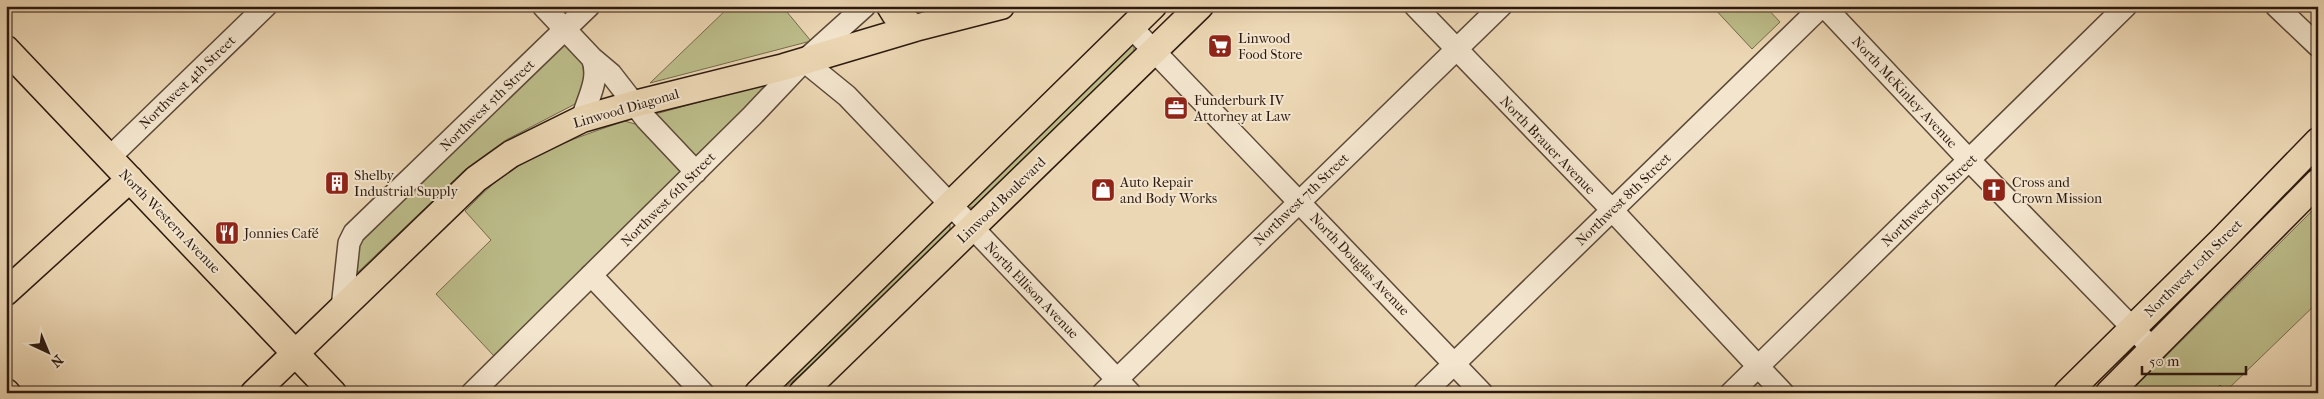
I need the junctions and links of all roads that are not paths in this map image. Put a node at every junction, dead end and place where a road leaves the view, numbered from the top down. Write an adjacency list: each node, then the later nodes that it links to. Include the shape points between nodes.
1 (266, 6): 26 (street, Northwest 4th Street)
2 (543, 6): 16 (street)
3 (589, 6): 16 (street, Northwest 5th Street)
4 (865, 6): 22 (street, Northwest 6th Street)
5 (890, 6): 15 (main road, via 895,14)
6 (1001, 6): 15 (main road, Linwood Diagonal)
7 (1153, 6): 14 (main road)
8 (1200, 6): 19 (main road, Linwood Boulevard)
9 (1415, 6): 20 (street, North Brauer Avenue)
10 (1501, 6): 20 (street, Northwest 7th Street)
11 (1823, 6): 27 (street, North McKinley Avenue); 33 (street, Northwest 8th Street)
12 (2126, 6): 27 (street, Northwest 9th Street)
13 (2276, 6): 17 (street)
14 (1131, 27): 19 (street, North Douglas Avenue); 32 (main road)
15 (915, 28): 22 (main road, Linwood Diagonal)
16 (565, 30): 21 (street); 37 (street, Northwest 5th Street, via 354,233 349,243)
17 (2318, 46)
18 (6, 49): 26 (main road, North Western Avenue)
19 (1154, 50): 31 (street, North Douglas Avenue); 34 (main road, Linwood Boulevard)
20 (1456, 50): 31 (street, Northwest 7th Street); 33 (street, North Brauer Avenue)
21 (592, 58): 23 (street, via 611,74); 24 (street, via 594,83)
22 (804, 61): 23 (main road, Linwood Diagonal); 28 (street, Northwest 6th Street); 32 (street, North Ellison Avenue, via 846,96)
23 (634, 104): 24 (main road, Linwood Diagonal); 28 (street)
24 (582, 119): 37 (main road, Linwood Diagonal, via 511,154 476,179)
25 (2318, 141): 38 (main road, Northwest 10th Street)
26 (109, 158): 29 (main road, North Western Avenue)
27 (1969, 160): 38 (street, North McKinley Avenue); 42 (street, Northwest 9th Street)
28 (696, 172): 35 (street, Northwest 6th Street)
29 (130, 179): 36 (main road); 40 (main road, North Western Avenue)
30 (2318, 182): 39 (main road)
31 (1299, 200): 41 (street, North Douglas Avenue); 43 (street, Northwest 7th Street)
32 (950, 206): 34 (street, North Ellison Avenue); 49 (main road)
33 (1612, 210): 41 (street, Northwest 8th Street); 42 (street, North Brauer Avenue)
34 (972, 228): 43 (street, North Ellison Avenue); 50 (main road, Linwood Boulevard)
35 (591, 276): 47 (street, Northwest 6th Street); 48 (street)
36 (6, 292)
37 (342, 308): 40 (main road, Linwood Diagonal)
38 (2132, 328): 39 (street, North McKinley Avenue); 44 (main road, Northwest 10th Street)
39 (2153, 349): 55 (main road)
40 (296, 354): 45 (main road); 46 (main road, North Western Avenue)
41 (1454, 364): 51 (street, Northwest 8th Street); 52 (street, North Douglas Avenue)
42 (1758, 366): 53 (street, Northwest 9th Street); 54 (street, North Brauer Avenue)
43 (1117, 388)
44 (2069, 392)
45 (254, 393)
46 (333, 393)
47 (472, 393)
48 (703, 393)
49 (758, 393)
50 (802, 393)
51 (1424, 393)
52 (1482, 393)
53 (1731, 393)
54 (1783, 393)
55 (2109, 393)

